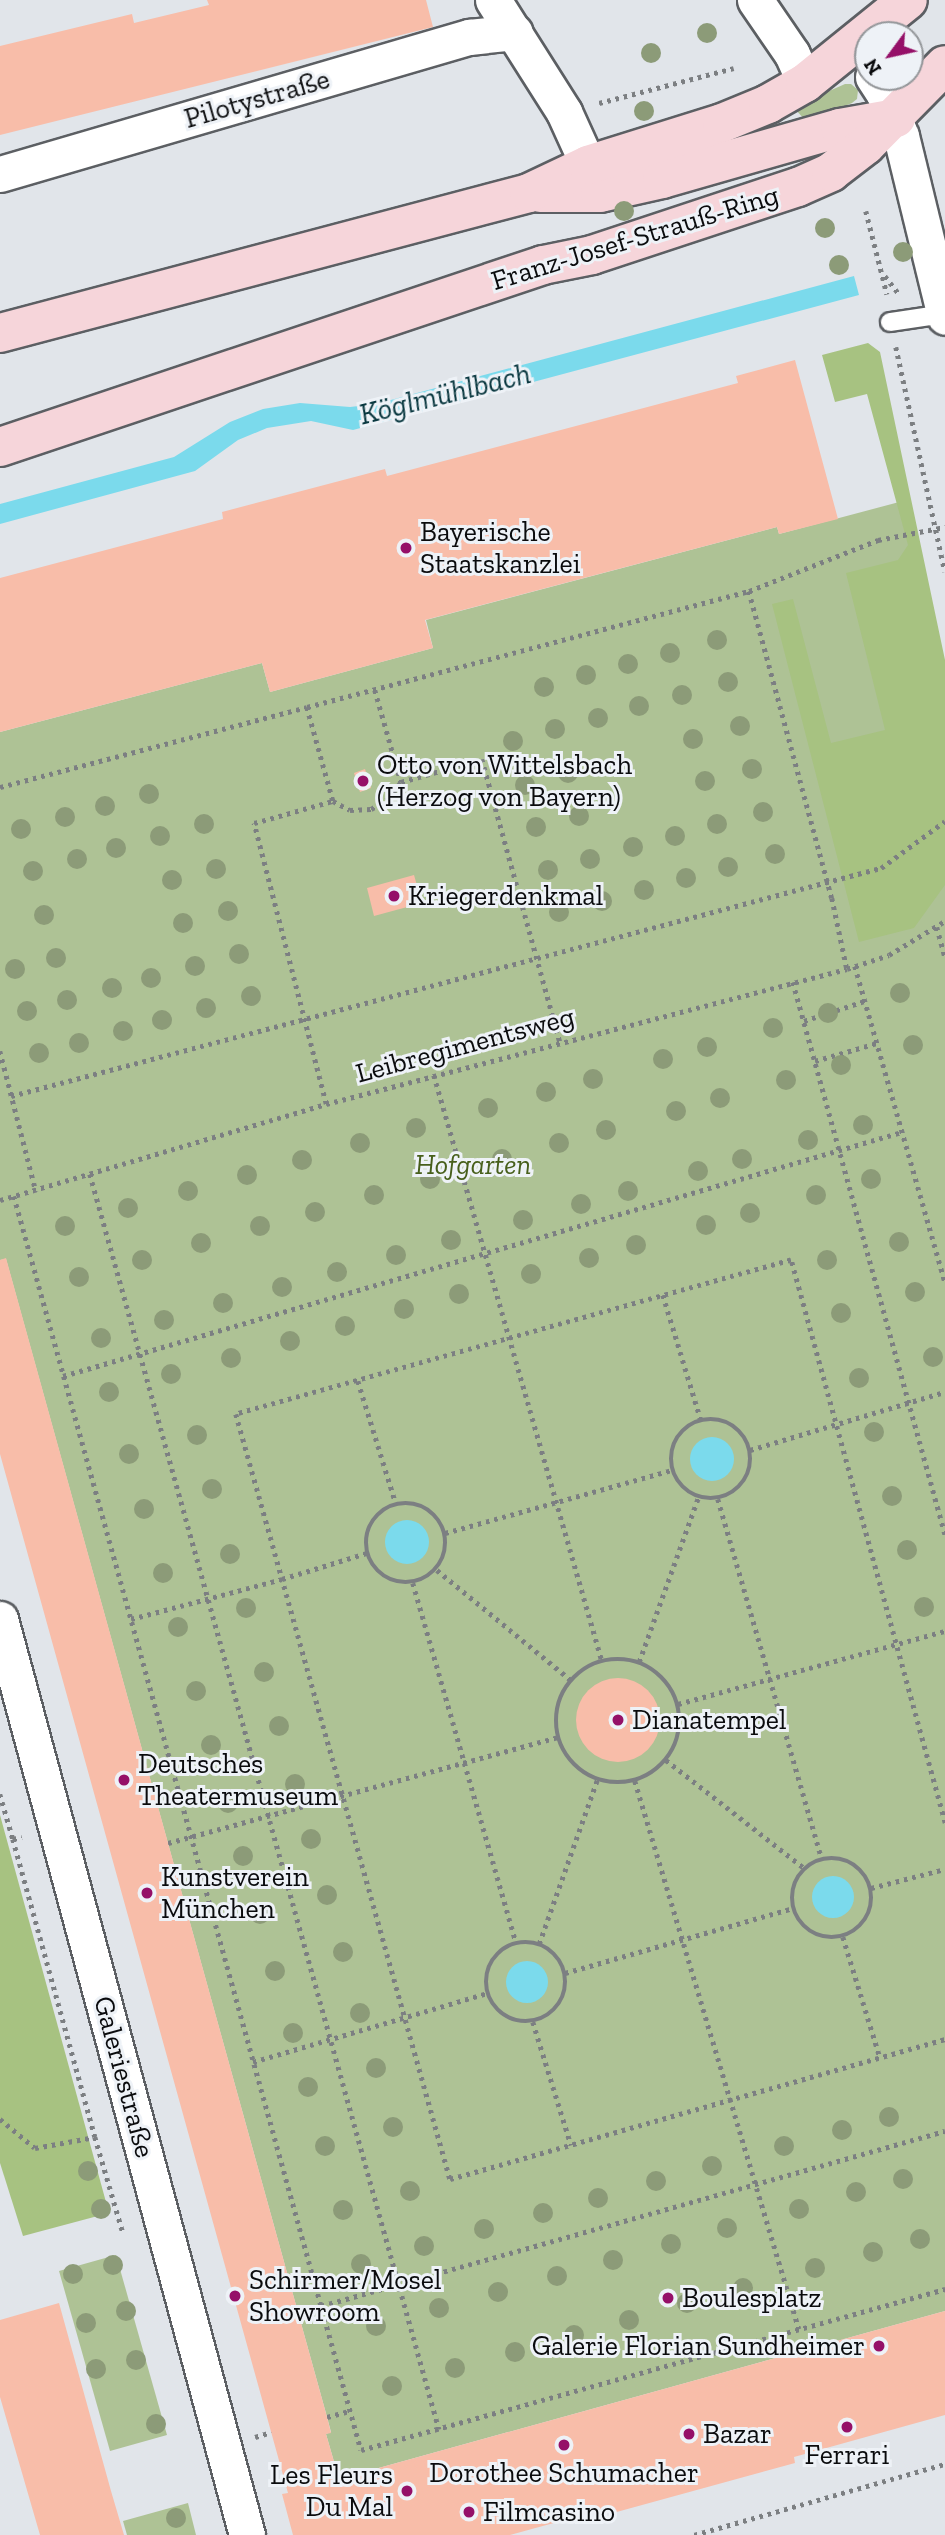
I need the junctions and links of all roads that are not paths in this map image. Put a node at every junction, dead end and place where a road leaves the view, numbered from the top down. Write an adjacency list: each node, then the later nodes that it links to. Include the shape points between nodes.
1 (493, 0): 5 (street)
2 (755, 0): 8 (street, via 792,54)
3 (908, 0): 4 (main road, Franz-Josef-Strauß-Ring)
4 (894, 21)
5 (515, 32): 11 (street, via 564,112); 12 (street, Pilotystraße, via 469,37)
6 (945, 65): 10 (main road)
7 (854, 68): 8 (main road, Franz-Josef-Strauß-Ring)
8 (805, 83): 11 (main road, Franz-Josef-Strauß-Ring, via 722,123)
9 (880, 91): 10 (street)
10 (896, 118): 13 (main road, Franz-Josef-Strauß-Ring, via 840,128 600,193); 14 (street); 17 (main road, Franz-Josef-Strauß-Ring, via 831,172 785,192 592,255 543,265)
11 (588, 164): 13 (main road, Franz-Josef-Strauß-Ring)
12 (0, 174)
13 (529, 193): 16 (main road, Franz-Josef-Strauß-Ring)
14 (945, 316): 15 (lane)
15 (890, 322)
16 (0, 333)
17 (0, 447)
18 (0, 1619): 19 (street, Galeriestraße)
19 (247, 2535)

